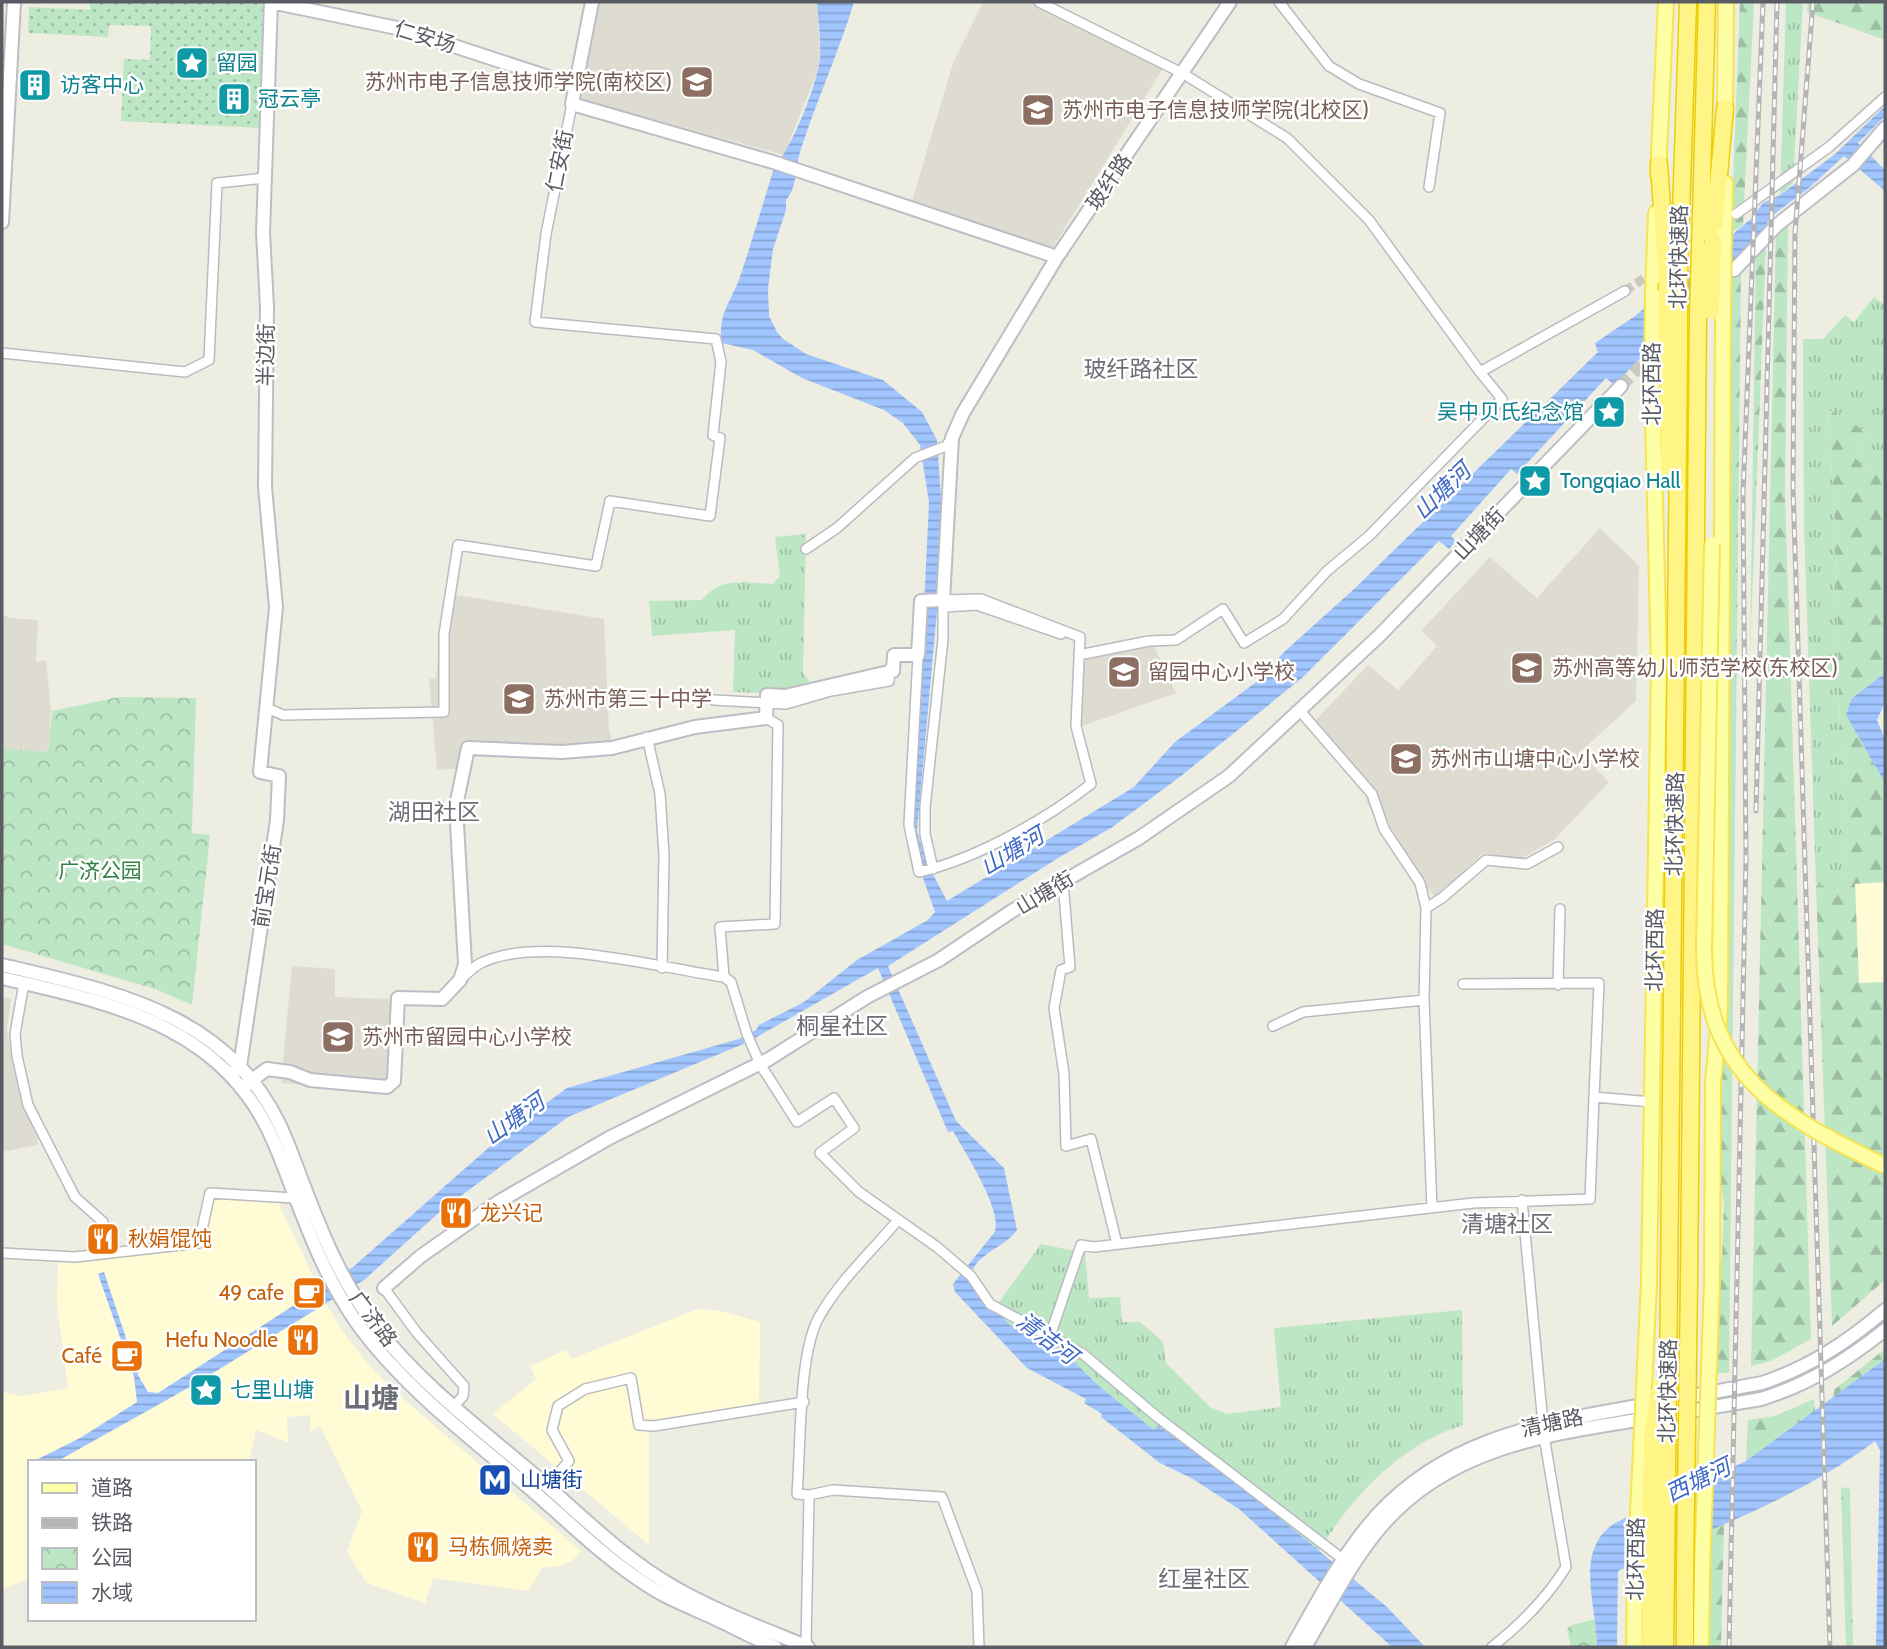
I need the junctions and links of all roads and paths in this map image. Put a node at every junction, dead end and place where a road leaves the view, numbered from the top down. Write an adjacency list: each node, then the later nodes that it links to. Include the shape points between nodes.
1 (14, 2): 19 (street)
2 (271, 2): 12 (street, 仁安场, via 402,29); 18 (street, 半边街)
3 (592, 2): 12 (street, 仁安街)
4 (1039, 2): 11 (street)
5 (1229, 2): 11 (street, 玻纤路)
6 (1279, 2): 20 (street, via 1329,66 1359,84 1440,113)
7 (1666, 2): 17 (main road, 北环西路)
8 (1688, 2): 26 (highway, 北环快速路)
9 (1707, 2): 23 (highway, 北环快速路, via 1700,211)
10 (1726, 2): 15 (main road)
11 (1182, 73): 24 (street, 玻纤路); 30 (street, via 1287,138 1370,220)
12 (576, 86): 14 (street, 仁安街)
13 (1885, 97): 21 (street, via 1829,147)
14 (572, 104): 24 (street, via 773,162); 40 (street, 仁安街, via 546,234 535,322 716,339 721,362 713,435 720,438 710,516 610,501 596,566 458,545 444,634 444,712 283,715)
15 (1725, 108): 23 (highway)
16 (1885, 128): 25 (street, via 1853,165 1777,225)
17 (1659, 164): 26 (highway); 63 (main road, 北环西路, bridge, via 1652,377 1660,665)
18 (265, 178): 29 (street, via 217,183 209,360 185,372); 40 (street, 半边街, via 265,486 276,607)
19 (4, 180): 22 (street)
20 (1429, 187)
21 (1736, 214)
22 (2, 222)
23 (1712, 241): 28 (highway, 北环快速路, bridge)
24 (1056, 257): 33 (street, 玻纤路)
25 (1734, 270)
26 (1673, 279): 84 (highway, 北环快速路, bridge, via 1667,447 1678,565 1669,1328 1652,1435)
27 (1625, 291): 30 (street)
28 (1711, 311): 32 (main road); 96 (highway, 北环快速路, bridge, via 1698,412)
29 (2, 353)
30 (1480, 372): 37 (street, via 1502,399 1283,619 1244,643 1223,609 1176,640)
31 (1621, 386): 41 (street, 山塘街, via 1380,635)
32 (1721, 392): 64 (main road, bridge, via 1712,544 1704,948 1708,1001 1730,1054 1766,1096 1809,1129); 97 (main road, bridge, via 1720,1008 1713,1082)
33 (949, 442): 34 (street, via 915,458 837,528); 35 (street)
34 (806, 549)
35 (943, 602): 36 (street, via 977,605); 37 (street, via 981,599 1080,637); 38 (street, via 921,601); 45 (street, via 925,807)
36 (1075, 638)
37 (1079, 655): 45 (street, via 1076,726 1091,784 1025,828)
38 (915, 657): 39 (street, via 890,659 889,681 786,704); 42 (street, via 894,655 893,671 785,696 767,695); 45 (street, via 909,825 920,872)
39 (714, 700)
40 (265, 707): 60 (street, 前宝元街, via 260,772 279,776 278,820)
41 (1300, 711): 46 (street, 山塘街, via 1229,776 1139,838); 47 (street, via 1372,794 1384,829 1420,883)
42 (766, 718): 43 (street); 51 (street, via 778,725 775,924 720,927)
43 (647, 737): 50 (street, via 660,794 664,855); 53 (street, via 612,748 562,752 468,748 456,806 465,964)
44 (1558, 847): 47 (street, via 1527,864 1486,860)
45 (932, 869)
46 (1063, 882): 59 (street, 山塘街); 70 (street, via 1070,967 1061,970 1054,1008 1064,1074 1066,1146 1091,1139)
47 (1426, 908): 57 (street)
48 (1559, 909): 56 (street)
49 (2, 965): 60 (street, 广济路, via 160,1010 203,1035)
50 (662, 968): 51 (street); 53 (street, via 537,951 482,962)
51 (724, 977): 59 (street, via 732,982)
52 (2, 978): 54 (street, 广济路)
53 (460, 980): 61 (street, via 442,999 398,998 394,1081 387,1087 310,1080 267,1069)
54 (24, 984): 60 (street, 广济路, via 156,1021); 71 (street, via 15,1034 29,1105 75,1197 103,1222)
55 (1463, 984): 56 (street)
56 (1558, 985): 62 (street, via 1599,983)
57 (1424, 1000): 58 (street, via 1303,1012); 67 (street)
58 (1273, 1026)
59 (760, 1064): 68 (street, via 797,1122 834,1098 854,1128 820,1153 859,1192); 73 (street, 山塘街, via 609,1138 498,1202)
60 (235, 1071): 61 (street, 广济路)
61 (246, 1084): 65 (street, 广济路); 69 (street, 广济路, via 288,1142)
62 (1594, 1097): 63 (street); 66 (street, via 1590,1199)
63 (1652, 1102): 84 (main road, 北环西路, bridge)
64 (1885, 1167)
65 (294, 1198): 69 (street, 广济路); 71 (street, via 210,1192 199,1243)
66 (1522, 1200): 67 (street); 80 (street)
67 (1432, 1208): 70 (street)
68 (898, 1220): 76 (street, via 967,1273 990,1304); 78 (street, via 843,1281 818,1319 806,1364)
69 (309, 1223): 77 (street, 广济路, via 319,1262 341,1300 368,1337)
70 (1117, 1244): 76 (street, via 1081,1245)
71 (108, 1252): 72 (street, via 75,1257)
72 (2, 1253)
73 (384, 1288): 79 (street, via 464,1386 463,1396)
74 (1885, 1310): 80 (street, 清塘路, via 1849,1341 1790,1374)
75 (1885, 1330): 80 (street, 清塘路, via 1830,1371 1771,1396)
76 (1050, 1336): 83 (street, via 1083,1353)
77 (412, 1376): 79 (street, 广济路); 86 (street, 广济路, via 635,1577 677,1603)
78 (804, 1402): 81 (street, via 654,1426 639,1425 631,1378 585,1389 558,1406 552,1430 569,1461); 82 (street, via 797,1493)
79 (454, 1406): 81 (street, 广济路)
80 (1543, 1430): 83 (street, 清塘路, via 1476,1444 1429,1470 1378,1515); 92 (street, via 1566,1567 1553,1588)
81 (547, 1486): 87 (street, 广济路, via 642,1567 670,1585)
82 (809, 1495): 87 (street); 88 (street, via 834,1490 942,1497 977,1591)
83 (1345, 1565): 85 (street, 清塘路)
84 (1650, 1573): 93 (main road, 北环西路); 94 (highway); 95 (highway)
85 (1316, 1617): 89 (street); 90 (street, 清塘路); 91 (street, 清塘路)
86 (775, 1647)
87 (807, 1647)
88 (979, 1647)
89 (1286, 1647)
90 (1292, 1647)
91 (1308, 1647)
92 (1492, 1647)
93 (1634, 1647)
94 (1649, 1647)
95 (1665, 1647)
96 (1685, 1647)
97 (1701, 1647)

